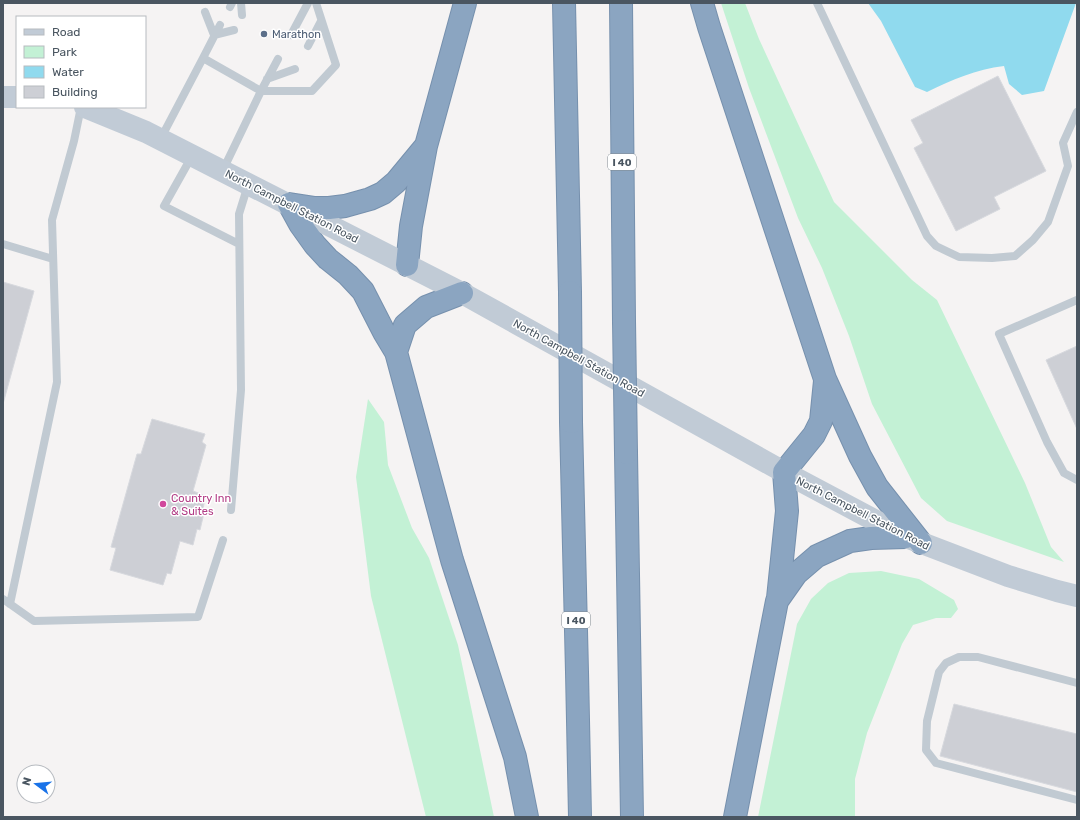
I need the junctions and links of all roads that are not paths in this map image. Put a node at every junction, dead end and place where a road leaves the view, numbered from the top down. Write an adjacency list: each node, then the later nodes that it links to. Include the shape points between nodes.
1 (241, 3): 10 (lane)
2 (308, 3): 15 (lane)
3 (316, 3): 11 (lane)
4 (464, 3): 28 (highway)
5 (564, 3): 52 (highway, I 40, bridge)
6 (621, 3): 53 (highway, I 40, bridge)
7 (702, 3): 40 (highway)
8 (817, 3): 26 (lane, via 927,236 936,246 958,257 1016,256 1048,222 1068,166 1063,143)
9 (205, 12): 14 (lane)
10 (242, 15)
11 (321, 21): 16 (lane); 21 (lane, via 336,65 312,91)
12 (220, 25): 14 (lane)
13 (234, 30): 14 (lane)
14 (214, 35): 17 (lane)
15 (291, 35)
16 (308, 46)
17 (203, 58): 21 (lane); 27 (lane)
18 (278, 59): 20 (lane)
19 (295, 69): 20 (lane)
20 (267, 79): 21 (lane)
21 (261, 91): 30 (lane)
22 (3, 96): 23 (main road)
23 (16, 97)
24 (81, 108): 35 (lane, via 52,220)
25 (87, 108): 27 (main road, North Campbell Station Road)
26 (1077, 112)
27 (161, 139): 29 (main road, North Campbell Station Road)
28 (426, 146): 32 (highway, via 396,182 383,193 370,199 329,208); 36 (highway, via 411,226)
29 (192, 155): 30 (main road, North Campbell Station Road); 34 (lane, via 164,206)
30 (222, 171): 31 (main road, North Campbell Station Road)
31 (249, 184): 32 (main road, North Campbell Station Road); 34 (lane, via 239,214)
32 (289, 204): 36 (main road, North Campbell Station Road); 39 (highway, via 315,245 363,291)
33 (3, 244): 35 (lane)
34 (239, 244): 43 (lane, via 241,390)
35 (53, 259): 48 (lane, via 57,382)
36 (407, 265): 37 (main road, North Campbell Station Road)
37 (462, 293): 39 (highway, via 426,306 405,325); 41 (main road, North Campbell Station Road)
38 (1077, 300): 42 (lane, via 999,334 1047,442 1064,473)
39 (396, 352): 51 (highway, via 452,560 515,757)
40 (825, 379): 41 (highway, via 821,421 814,435); 45 (highway, via 860,456)
41 (784, 472): 45 (main road, North Campbell Station Road); 47 (highway, via 787,511)
42 (1077, 480)
43 (231, 510)
44 (222, 540): 48 (lane, via 198,617 34,621)
45 (914, 540): 46 (main road, North Campbell Station Road, via 1008,576); 47 (highway, via 871,538 850,541 817,556 796,574)
46 (1077, 596)
47 (778, 601): 54 (highway)
48 (6, 602)
49 (1077, 683): 50 (lane, via 978,657 959,657 946,662 939,672 927,721 926,750 936,763)
50 (1077, 800)
51 (527, 817)
52 (580, 817)
53 (632, 817)
54 (735, 817)

